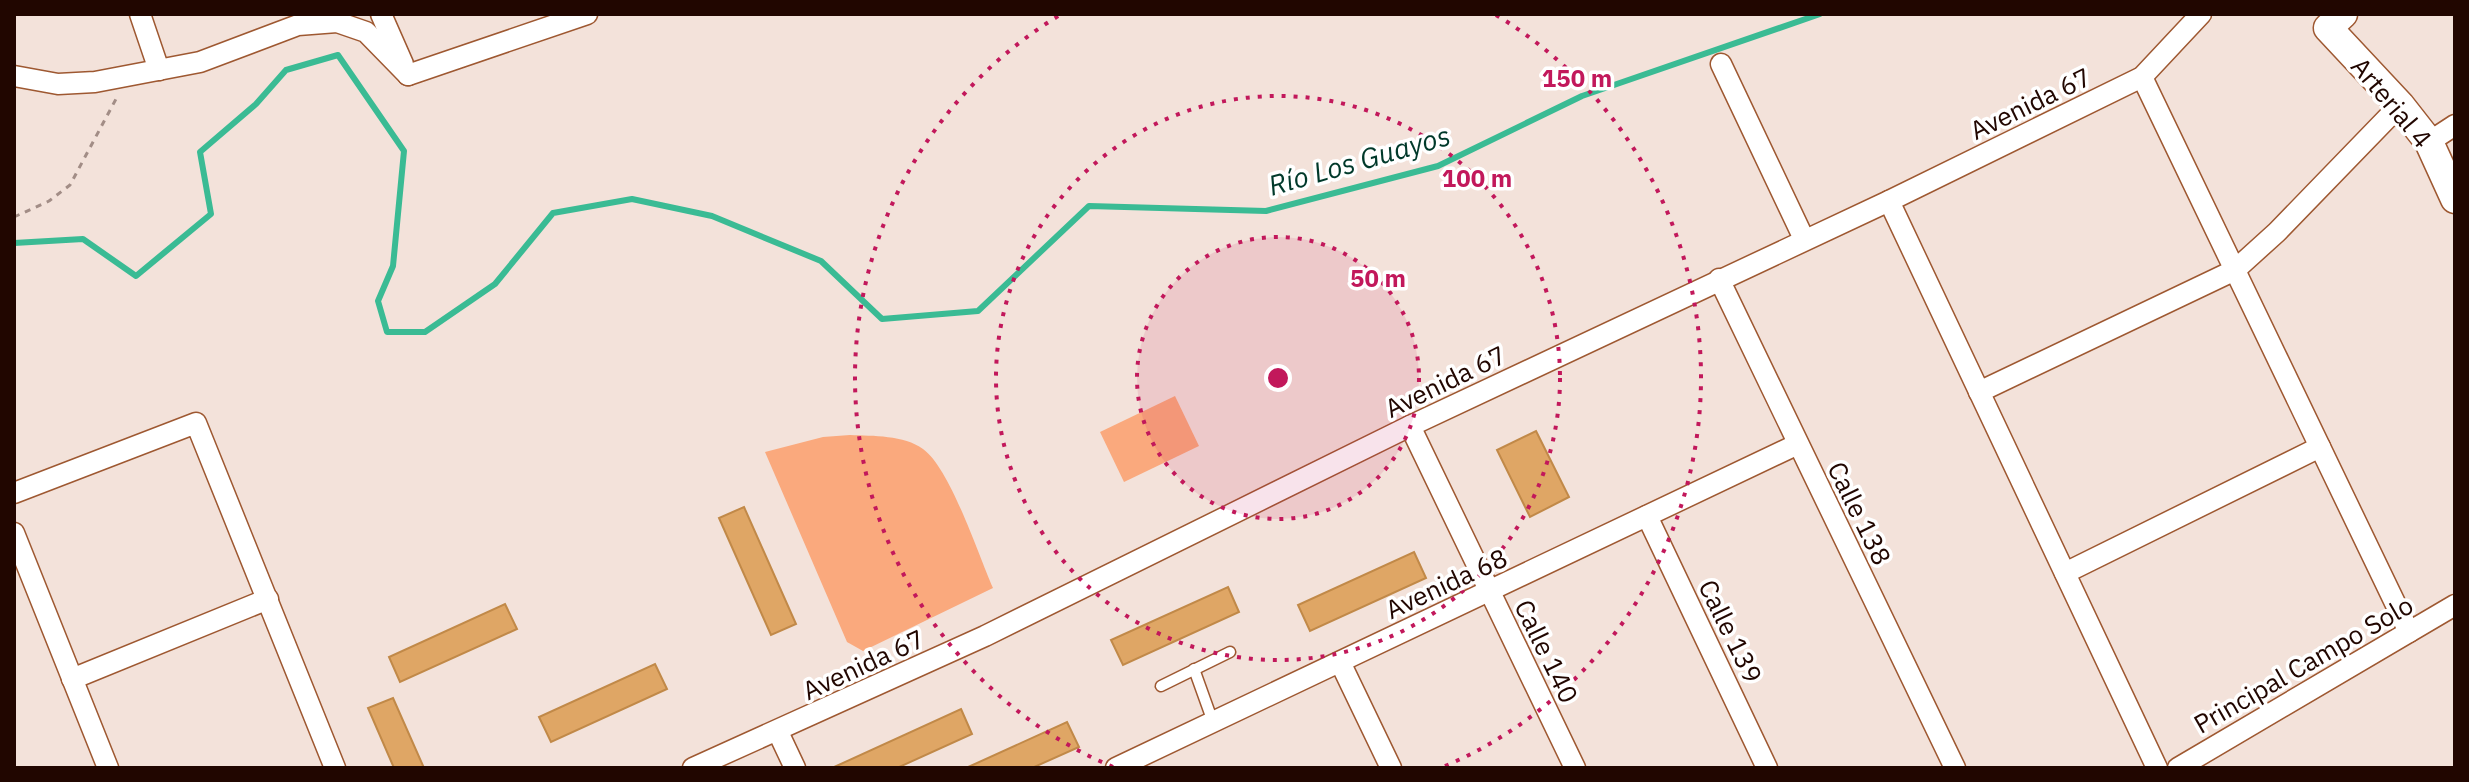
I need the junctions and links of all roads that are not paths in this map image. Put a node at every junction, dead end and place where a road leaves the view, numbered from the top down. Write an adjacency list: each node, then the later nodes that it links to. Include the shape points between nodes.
1 (140, 14): 7 (street)
2 (381, 14): 8 (street)
3 (587, 14): 8 (street)
4 (2201, 14): 10 (street, Avenida 67)
5 (2328, 19): 11 (street, Arterial 4)
6 (1721, 64): 16 (street)
7 (159, 70): 8 (street, via 200,62 298,25 337,22 366,32); 9 (street, via 58,84)
8 (408, 75)
9 (14, 76)
10 (2142, 77): 15 (street, Avenida 67); 17 (street)
11 (2400, 105): 13 (street, Arterial 4); 17 (street)
12 (2455, 125): 13 (street)
13 (2429, 142): 14 (street, Arterial 4)
14 (2455, 199)
15 (1889, 201): 16 (street, Avenida 67); 19 (street)
16 (1804, 239): 18 (street, Avenida 67)
17 (2235, 270): 19 (street); 22 (street)
18 (1719, 279): 20 (street, Avenida 67); 21 (street, Calle 138)
19 (1979, 392): 26 (street)
20 (1410, 426): 27 (street, Calle 140); 37 (street, Avenida 67)
21 (1798, 444): 24 (street, Avenida 68); 46 (street, Calle 138)
22 (2320, 447): 26 (street); 30 (street)
23 (14, 493): 28 (street, via 196,423)
24 (1647, 516): 27 (street, Avenida 68); 45 (street, Calle 139)
25 (14, 533): 34 (street)
26 (2065, 573): 47 (street)
27 (1489, 590): 32 (street, Avenida 68); 44 (street, Calle 140)
28 (268, 599): 34 (street); 38 (street)
29 (2455, 605): 30 (street, Principal Campo Solo)
30 (2409, 632): 48 (street, Principal Campo Solo)
31 (1230, 652): 33 (lane)
32 (1340, 662): 36 (street, Avenida 68); 43 (street)
33 (1194, 669): 35 (lane); 36 (lane)
34 (72, 679): 39 (street)
35 (1161, 686)
36 (1213, 722): 42 (street, Avenida 68)
37 (778, 732): 40 (street, Avenida 67); 41 (street)
38 (330, 766)
39 (108, 768)
40 (693, 768)
41 (795, 768)
42 (1116, 768)
43 (1391, 768)
44 (1575, 768)
45 (1767, 768)
46 (1955, 768)
47 (2157, 768)
48 (2178, 768)

